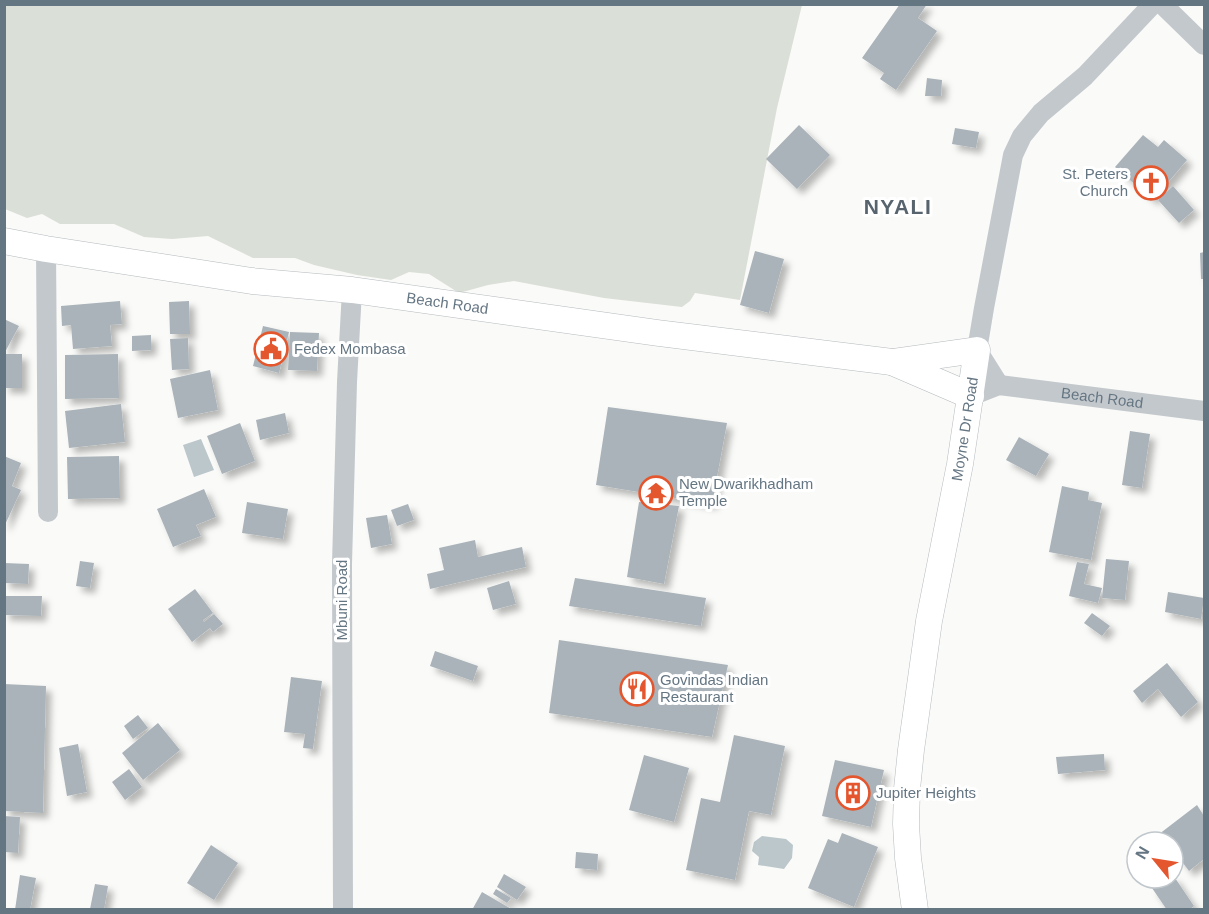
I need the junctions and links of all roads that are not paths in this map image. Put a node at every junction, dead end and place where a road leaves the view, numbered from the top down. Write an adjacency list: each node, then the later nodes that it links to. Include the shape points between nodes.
1 (1153, 4): 7 (street, Moyne Dr Road, via 1022,136 1013,155)
2 (1162, 4): 3 (street)
3 (1204, 45)
4 (4, 241): 5 (main road, Beach Road)
5 (46, 249): 6 (main road, Beach Road, via 252,281); 14 (street)
6 (352, 291): 8 (main road, Beach Road); 15 (street, Mbuni Road, via 342,564)
7 (977, 350): 8 (main road, Beach Road); 10 (street); 11 (main road, Moyne Dr Road)
8 (892, 362): 9 (main road, Beach Road)
9 (931, 380): 11 (main road, Beach Road); 13 (main road, via 944,396)
10 (999, 385): 11 (street, Beach Road); 12 (street, Beach Road)
11 (971, 396): 13 (main road, Moyne Dr Road)
12 (1204, 411)
13 (964, 439): 16 (main road, Moyne Dr Road, via 929,621 911,750 906,824)
14 (48, 512)
15 (343, 909)
16 (915, 909)

